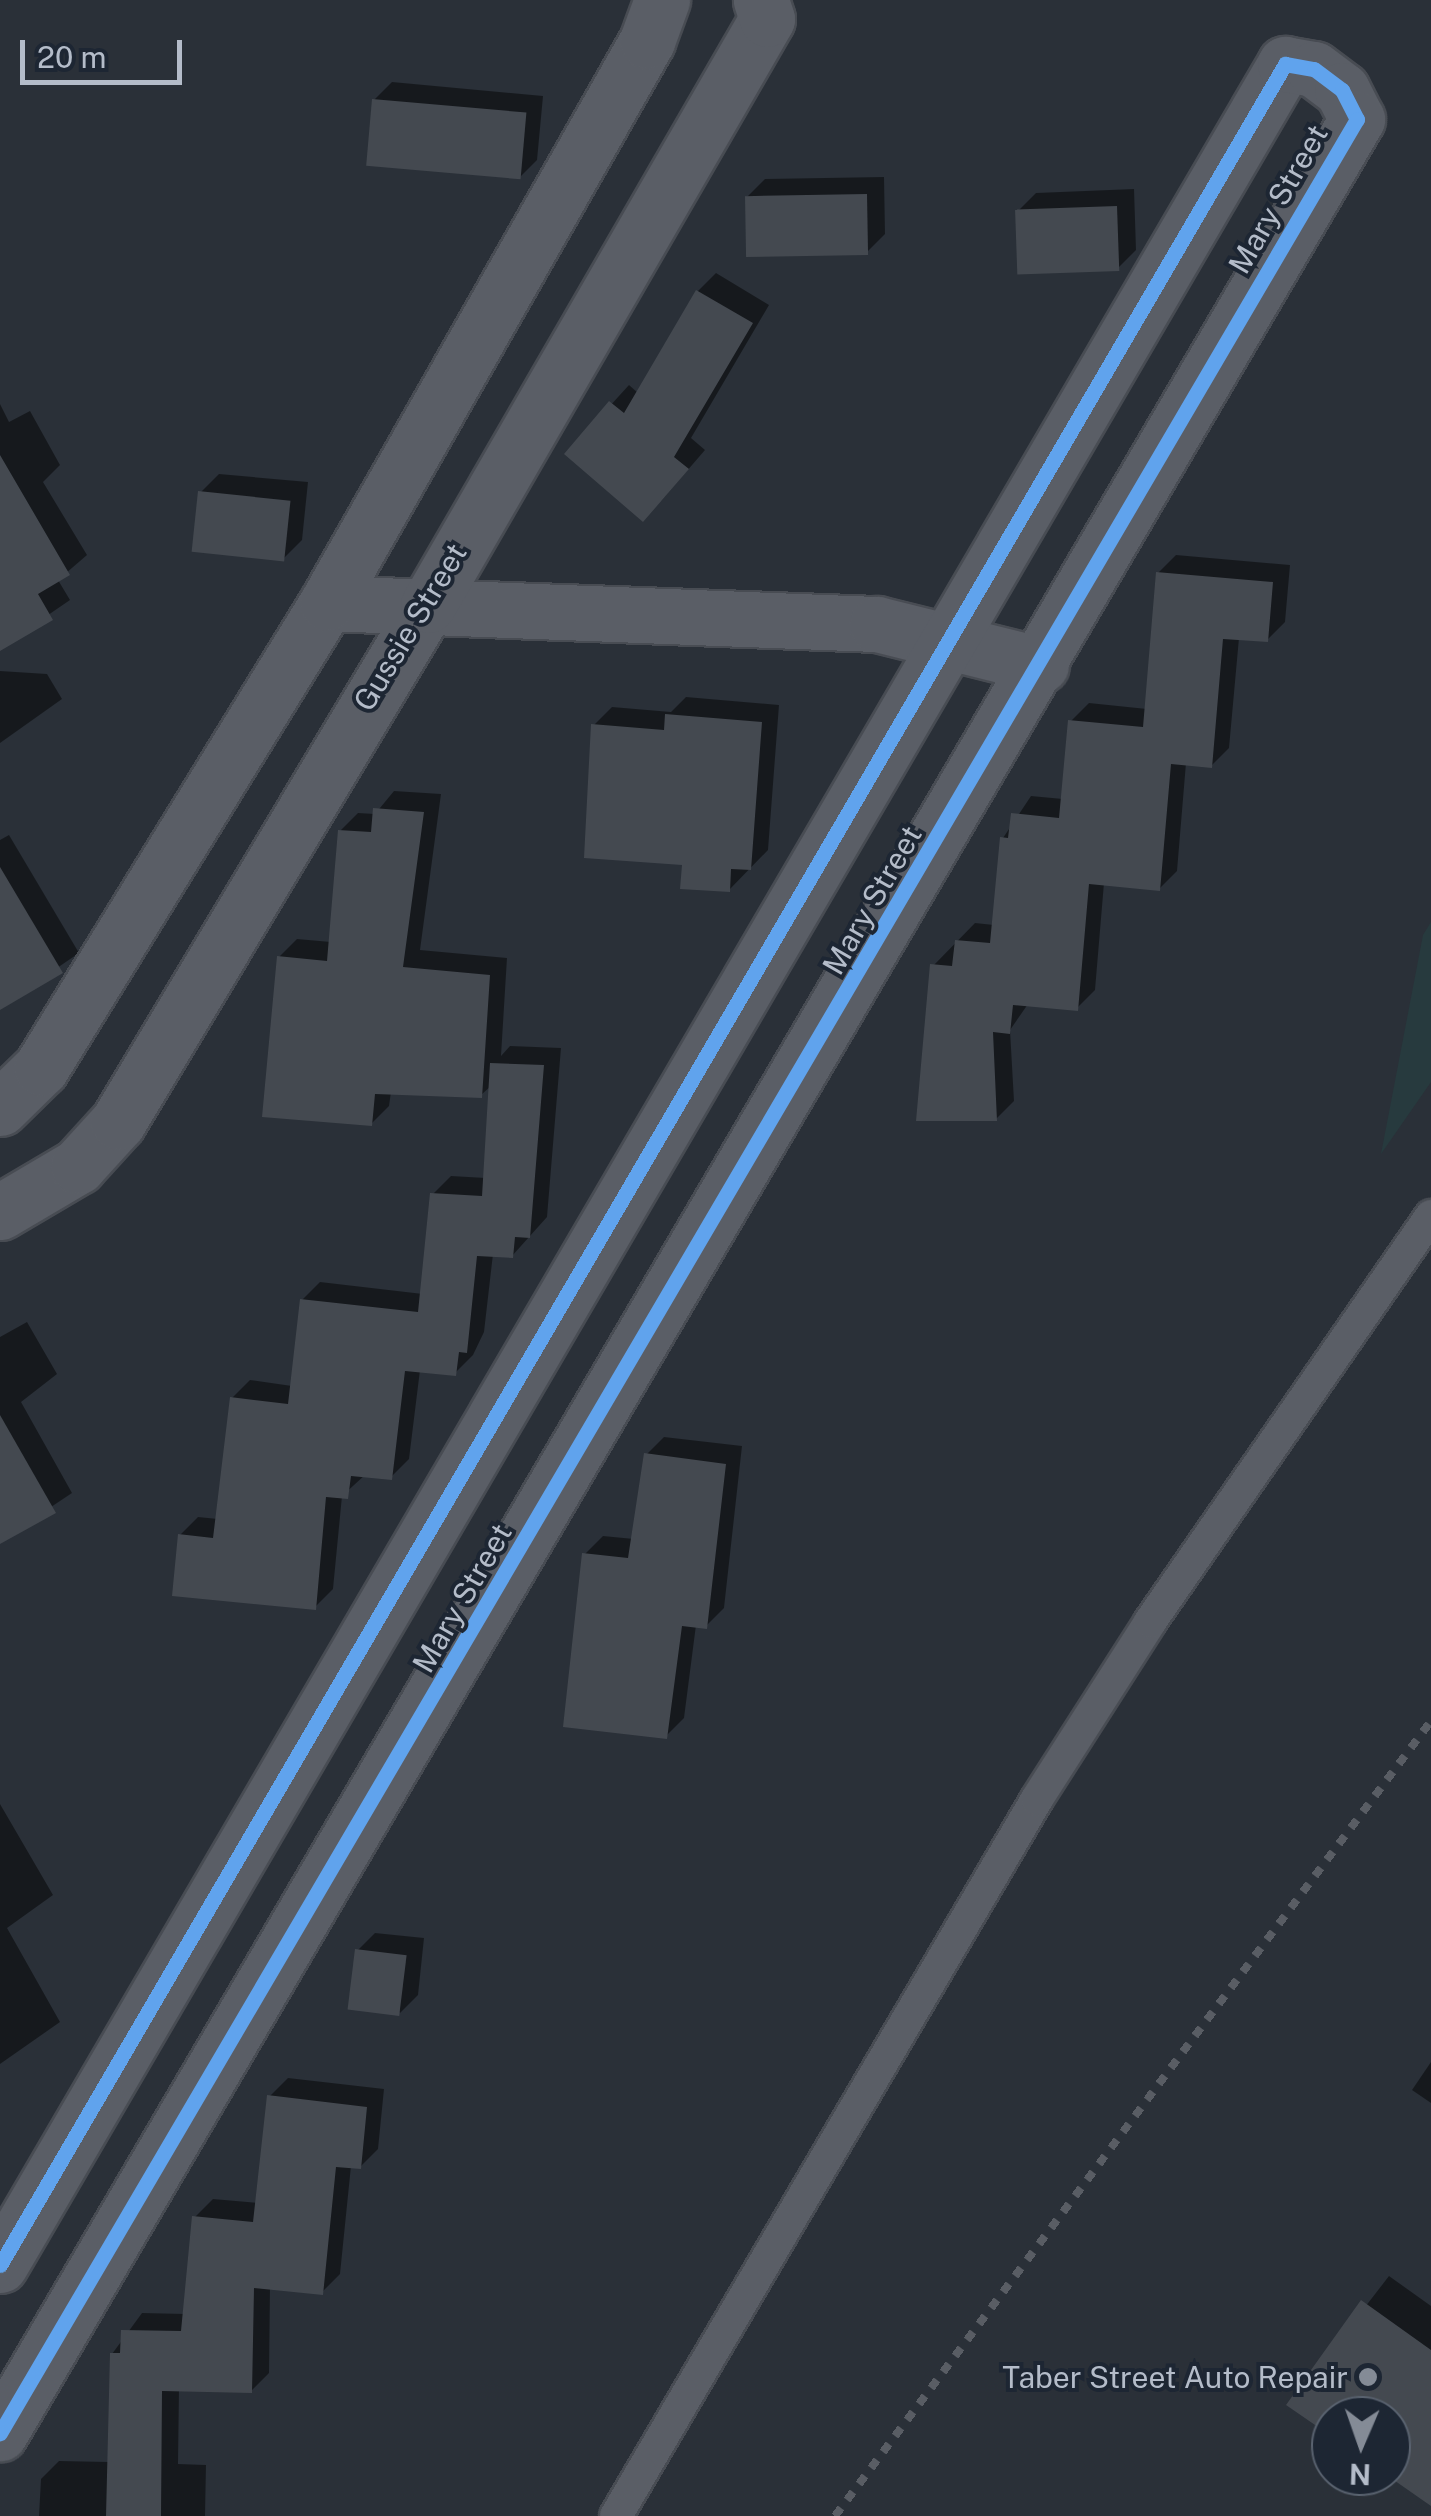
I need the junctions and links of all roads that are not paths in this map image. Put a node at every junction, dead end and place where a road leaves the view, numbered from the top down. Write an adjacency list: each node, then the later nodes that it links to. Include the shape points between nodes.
1 (662, 0): 3 (street, via 646,41)
2 (761, 0): 4 (street, Gussie Street, via 767,19)
3 (326, 603): 4 (street); 7 (street, via 41,1068)
4 (428, 605): 5 (street, via 877,624); 8 (street, Gussie Street, via 118,1122 78,1166)
5 (943, 642): 6 (street); 6 (street, Mary Street, via 1285,64 1314,69 1342,90 1357,118); 10 (street, Mary Street)
6 (1042, 664): 11 (street, Mary Street)
7 (0, 1108)
8 (0, 1212)
9 (1431, 1216): 12 (lane, via 1150,1622 1038,1799)
10 (0, 2264)
11 (0, 2433)
12 (616, 2516)

